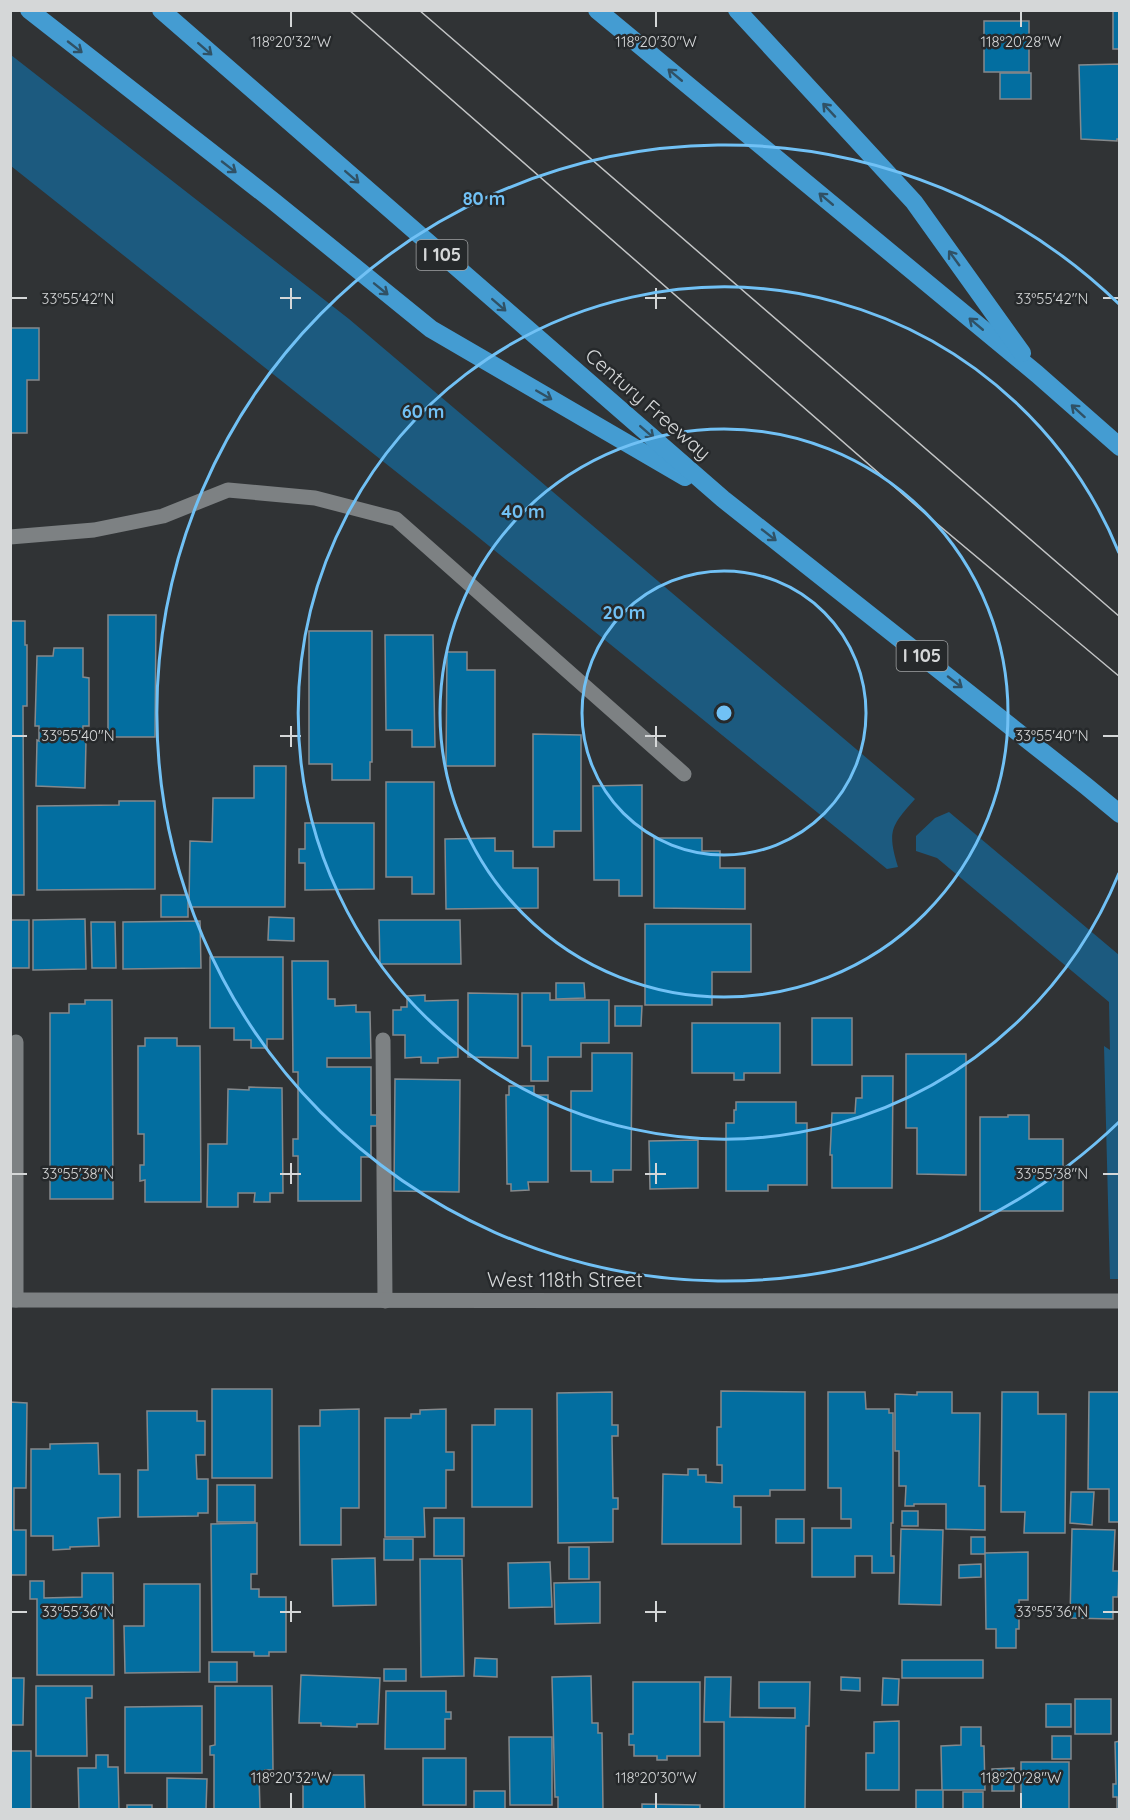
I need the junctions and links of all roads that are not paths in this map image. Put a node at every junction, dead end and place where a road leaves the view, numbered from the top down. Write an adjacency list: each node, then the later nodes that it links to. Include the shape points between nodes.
1 (29, 10): 7 (highway, one-way to 7, via 431,329)
2 (161, 10): 7 (highway, Century Freeway / I 105, one-way to 7)
3 (597, 10): 5 (highway, one-way to 3)
4 (737, 10): 5 (highway, one-way to 4, via 914,202)
5 (1037, 374): 6 (highway, one-way to 5)
6 (1119, 447)
7 (723, 499): 10 (highway, Century Freeway / I 105, one-way to 10)
8 (10, 537): 9 (street, via 94,530 163,516 228,490 315,498 396,519)
9 (684, 774)
10 (1119, 814)
11 (383, 1040): 14 (street)
12 (16, 1042): 13 (street)
13 (13, 1300): 14 (street, West 118th Street)
14 (386, 1301): 15 (street, West 118th Street)
15 (1119, 1301)

